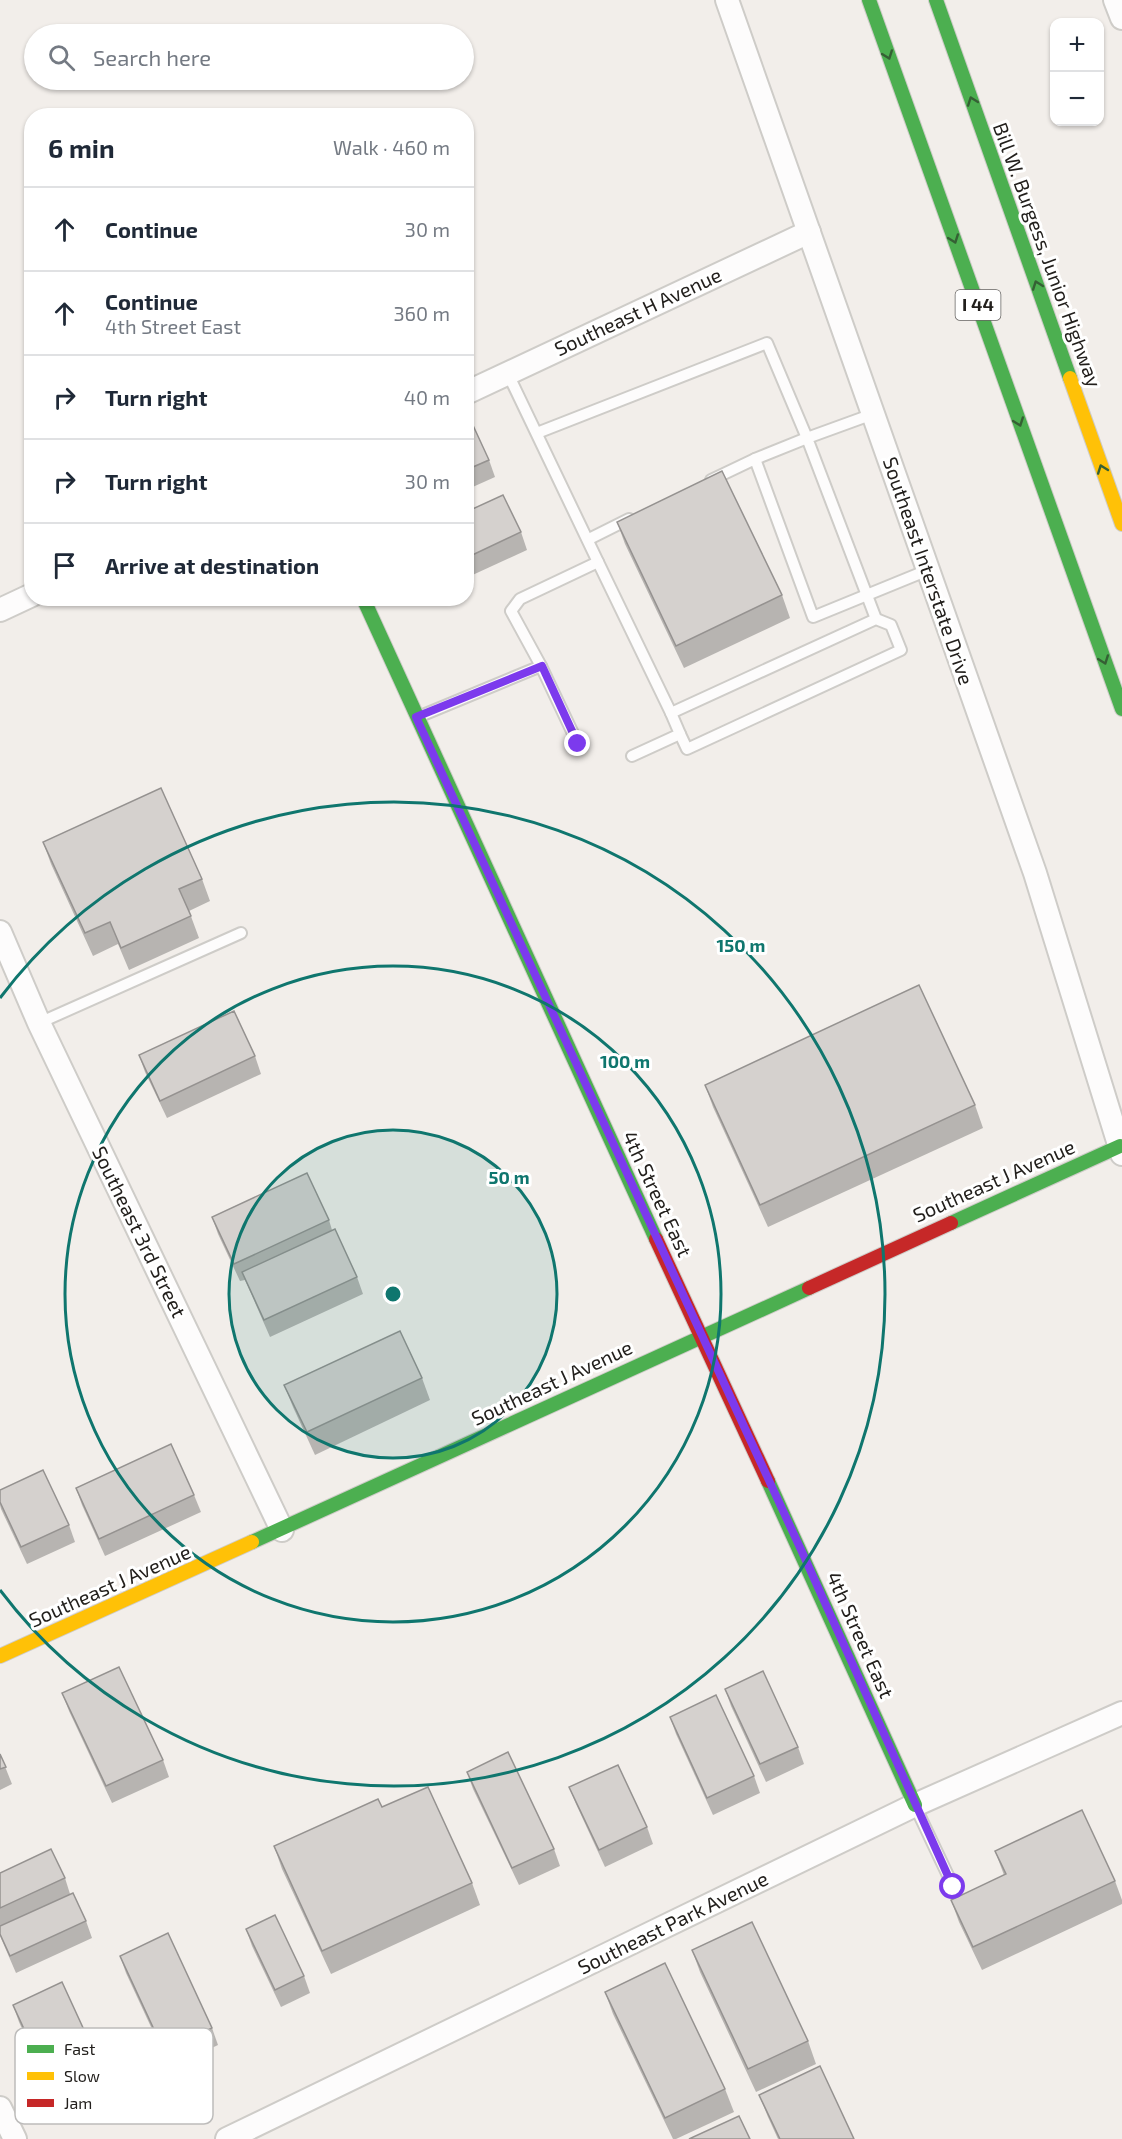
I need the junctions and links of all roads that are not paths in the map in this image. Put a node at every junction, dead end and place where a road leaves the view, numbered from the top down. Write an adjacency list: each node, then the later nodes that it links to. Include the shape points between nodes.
1 (727, 0): 6 (street, Southeast Interstate Drive)
2 (869, 0): 25 (main road, I 44, one-way to 25)
3 (936, 0): 15 (main road, Bill W. Burgess, Junior Highway, one-way to 3)
4 (1115, 0): 5 (street)
5 (1122, 18)
6 (809, 232): 7 (street, Southeast H Avenue); 9 (street, Southeast Interstate Drive)
7 (508, 374): 8 (street, Southeast H Avenue); 10 (lane)
8 (474, 389)
9 (873, 414): 11 (lane); 18 (street, Southeast Interstate Drive)
10 (537, 433): 11 (lane, via 766,343); 16 (lane)
11 (807, 438): 12 (lane); 19 (lane)
12 (755, 459): 13 (lane); 19 (lane, via 813,617)
13 (703, 484)
14 (641, 514): 16 (lane)
15 (1122, 524)
16 (589, 539): 17 (lane)
17 (598, 562): 24 (lane, via 520,599 511,611); 26 (lane)
18 (928, 570): 19 (lane); 34 (street, Southeast Interstate Drive, via 1035,873)
19 (865, 596): 23 (lane)
20 (24, 599): 22 (street)
21 (367, 606): 27 (main road, 4th Street East)
22 (0, 610)
23 (876, 620): 26 (lane); 28 (lane, via 891,625 901,650 687,749)
24 (542, 666): 27 (lane); 29 (lane)
25 (1122, 709)
26 (671, 713): 28 (lane)
27 (416, 717): 35 (main road, 4th Street East)
28 (680, 734): 30 (lane)
29 (578, 744)
30 (632, 756)
31 (0, 932): 33 (street, Southeast 3rd Street)
32 (241, 933): 33 (lane)
33 (39, 1023): 36 (street, Southeast 3rd Street)
34 (1121, 1150): 35 (main road, Southeast J Avenue)
35 (700, 1336): 36 (main road, Southeast J Avenue); 39 (main road, 4th Street East)
36 (282, 1530): 37 (main road, Southeast J Avenue)
37 (0, 1656)
38 (1122, 1713): 39 (street, Southeast Park Avenue)
39 (915, 1805): 40 (lane); 43 (street, Southeast Park Avenue)
40 (953, 1887)
41 (0, 2108): 42 (street)
42 (15, 2139)
43 (227, 2139)

